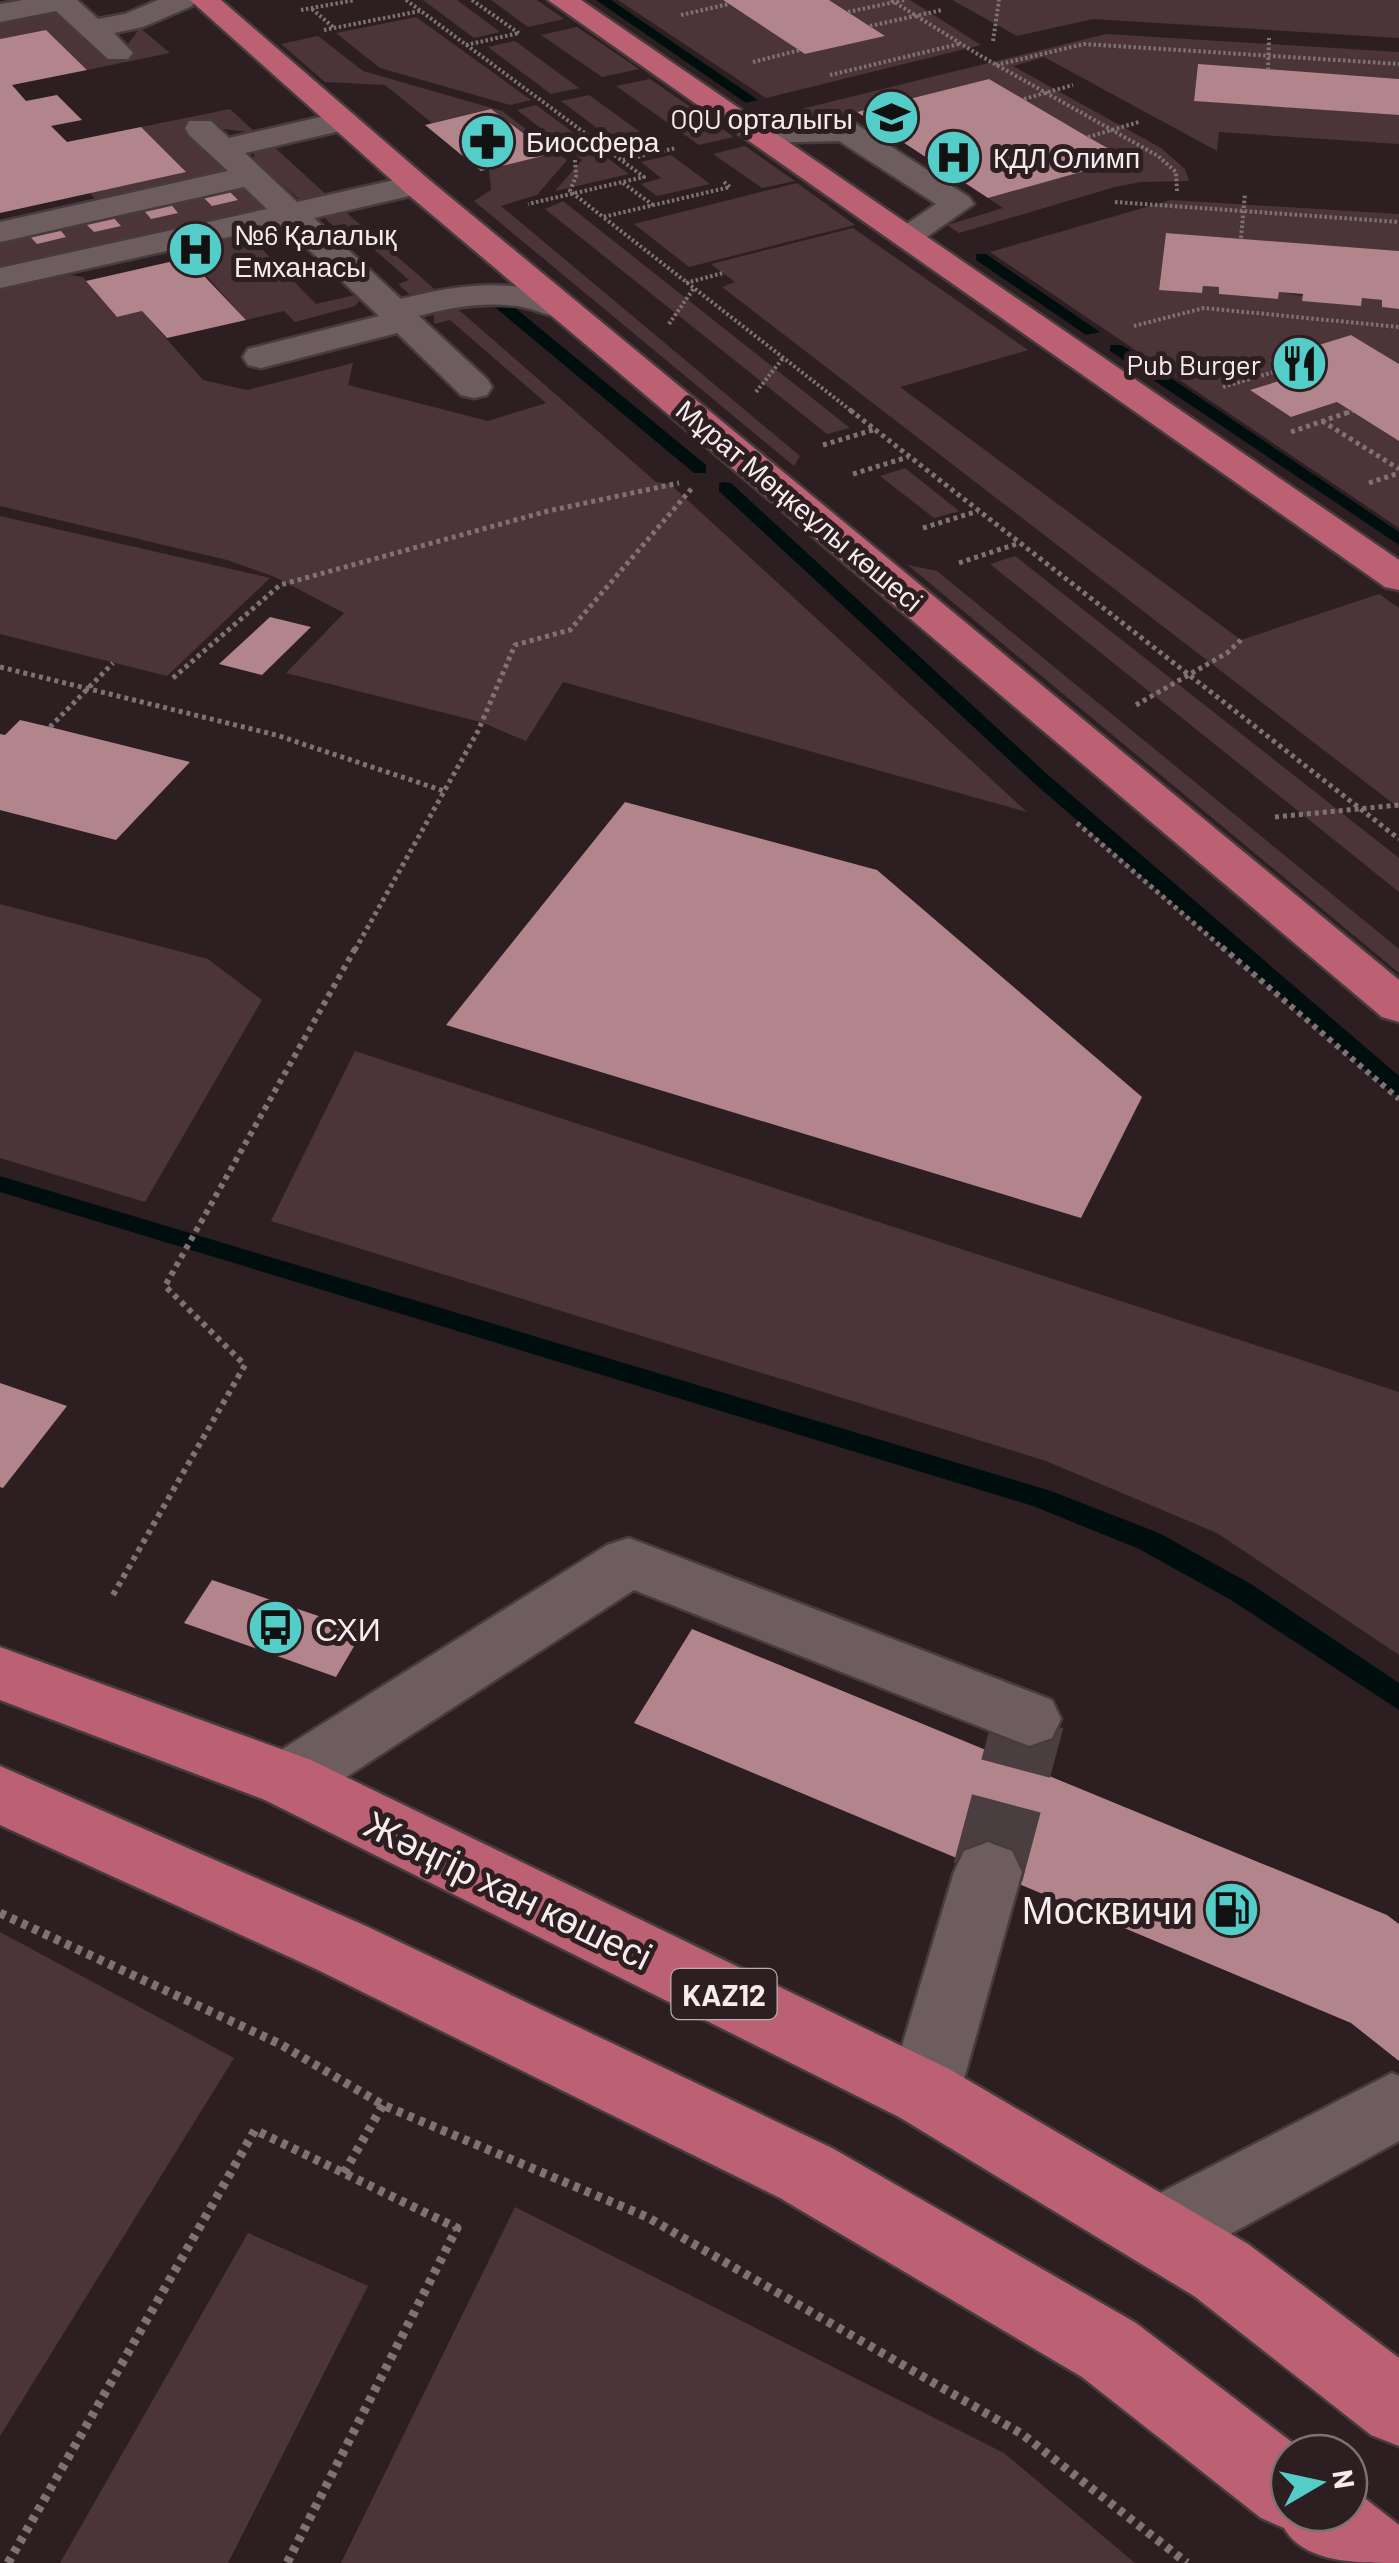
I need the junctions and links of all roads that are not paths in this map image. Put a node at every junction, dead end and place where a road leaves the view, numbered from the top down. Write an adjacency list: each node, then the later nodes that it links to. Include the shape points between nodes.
1 (182, 0): 5 (lane)
2 (204, 0): 7 (main road, Мұрат Мөңкеұлы көшесі)
3 (562, 0): 8 (main road)
4 (0, 12): 5 (lane, via 62,1)
5 (93, 29): 6 (lane)
6 (118, 52)
7 (342, 121): 9 (lane, via 211,138); 10 (main road, Мұрат Мөңкеұлы көшесі)
8 (760, 134): 13 (main road); 13 (lane, via 845,131 958,204)
9 (250, 176): 11 (lane); 12 (lane)
10 (416, 185): 11 (lane); 15 (main road, Мұрат Мөңкеұлы көшесі)
11 (288, 213): 14 (lane); 16 (lane)
12 (0, 232)
13 (906, 236): 19 (main road)
14 (0, 278)
15 (568, 310): 16 (lane, via 502,291 454,296); 20 (main road, Мұрат Мөңкеұлы көшесі)
16 (398, 316): 17 (lane); 18 (lane)
17 (261, 357)
18 (474, 387)
19 (1399, 578)
20 (1399, 1006)
21 (0, 1673): 23 (main road, Жәңгір хан көшесі / KAZ12)
22 (1029, 1719): 23 (lane, via 629,1562)
23 (288, 1780): 26 (main road, Жәңгір хан көшесі / KAZ12)
24 (0, 1794): 30 (main road, via 342,1948 806,2172 1109,2350)
25 (988, 1872): 26 (lane)
26 (924, 2093): 28 (main road, Жәңгір хан көшесі / KAZ12)
27 (1392, 2107): 28 (lane)
28 (1159, 2233): 29 (main road, Жәңгір хан көшесі / KAZ12, via 1221,2270)
29 (1399, 2407)
30 (1269, 2474)
31 (1344, 2533): 32 (main road)
32 (1382, 2563)

